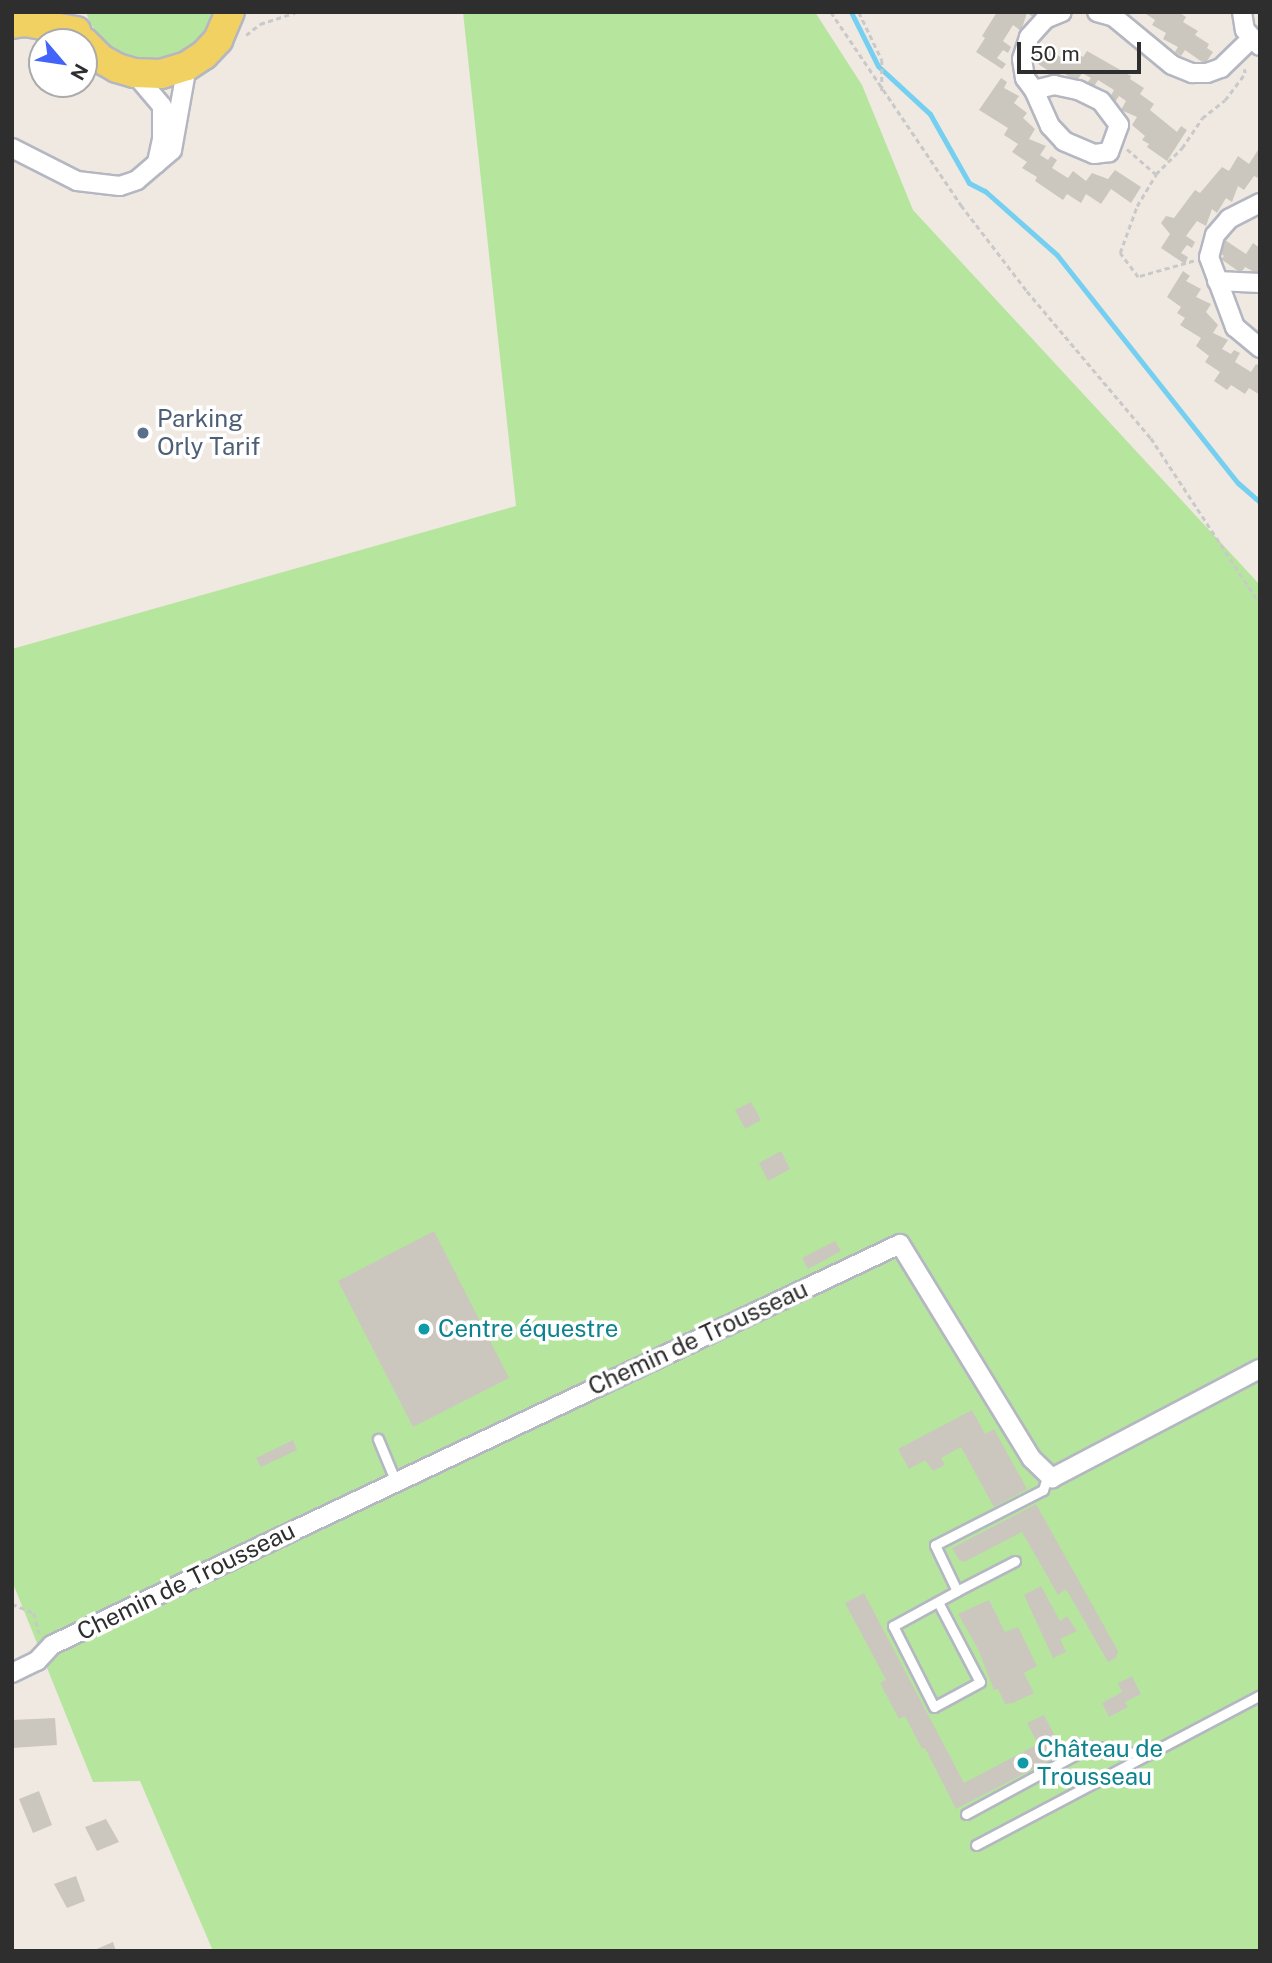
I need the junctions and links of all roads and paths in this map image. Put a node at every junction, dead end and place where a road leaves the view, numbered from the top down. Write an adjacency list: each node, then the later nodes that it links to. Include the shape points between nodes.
1 (825, 12): 8 (path)
2 (831, 12): 8 (path)
3 (859, 12): 16 (path, via 882,60)
4 (1062, 12): 15 (street, via 1045,19 1030,37 1023,59 1025,78)
5 (1097, 12): 11 (street, via 1114,18 1172,65 1192,73 1221,68)
6 (1242, 12): 11 (street)
7 (236, 16): 13 (main road, via 218,40)
8 (834, 18): 16 (path)
9 (12, 24): 10 (main road)
10 (57, 28)
11 (1250, 44): 20 (path, via 1245,73)
12 (98, 57): 14 (main road)
13 (187, 66): 14 (main road, via 161,74); 19 (street, via 177,137 172,150)
14 (134, 74): 19 (street, via 162,106)
15 (1034, 90): 17 (street, via 1054,85 1101,101 1119,125); 17 (street, via 1050,126 1064,141 1094,154 1110,152)
16 (882, 91): 26 (path, via 1027,291 1136,416)
17 (1116, 141): 20 (path)
18 (12, 148): 19 (street, via 77,181 103,186 137,180)
19 (157, 163)
20 (1156, 174): 22 (path, via 1137,205 1120,253 1138,277)
21 (1260, 203): 22 (street, via 1229,219 1215,235)
22 (1209, 257): 23 (street)
23 (1217, 281): 24 (street); 25 (street, via 1235,327)
24 (1260, 283)
25 (1260, 348)
26 (1260, 604)
27 (1260, 1369): 29 (street, via 1052,1478)
28 (378, 1439): 30 (lane)
29 (1048, 1474): 30 (street, Chemin de Trousseau, via 1032,1459 900,1244); 32 (lane, via 1043,1490 935,1545)
30 (395, 1480): 35 (street, Chemin de Trousseau, via 52,1645)
31 (1015, 1561): 32 (lane)
32 (957, 1591): 33 (lane)
33 (938, 1602): 33 (lane, via 893,1626 934,1707 979,1682)
34 (12, 1604): 35 (path, via 34,1613 39,1629)
35 (37, 1661): 36 (street, Chemin de Trousseau)
36 (12, 1673)
37 (1260, 1695): 38 (lane)
38 (1146, 1755): 39 (lane, via 1091,1746); 40 (lane)
39 (966, 1814)
40 (976, 1845)

